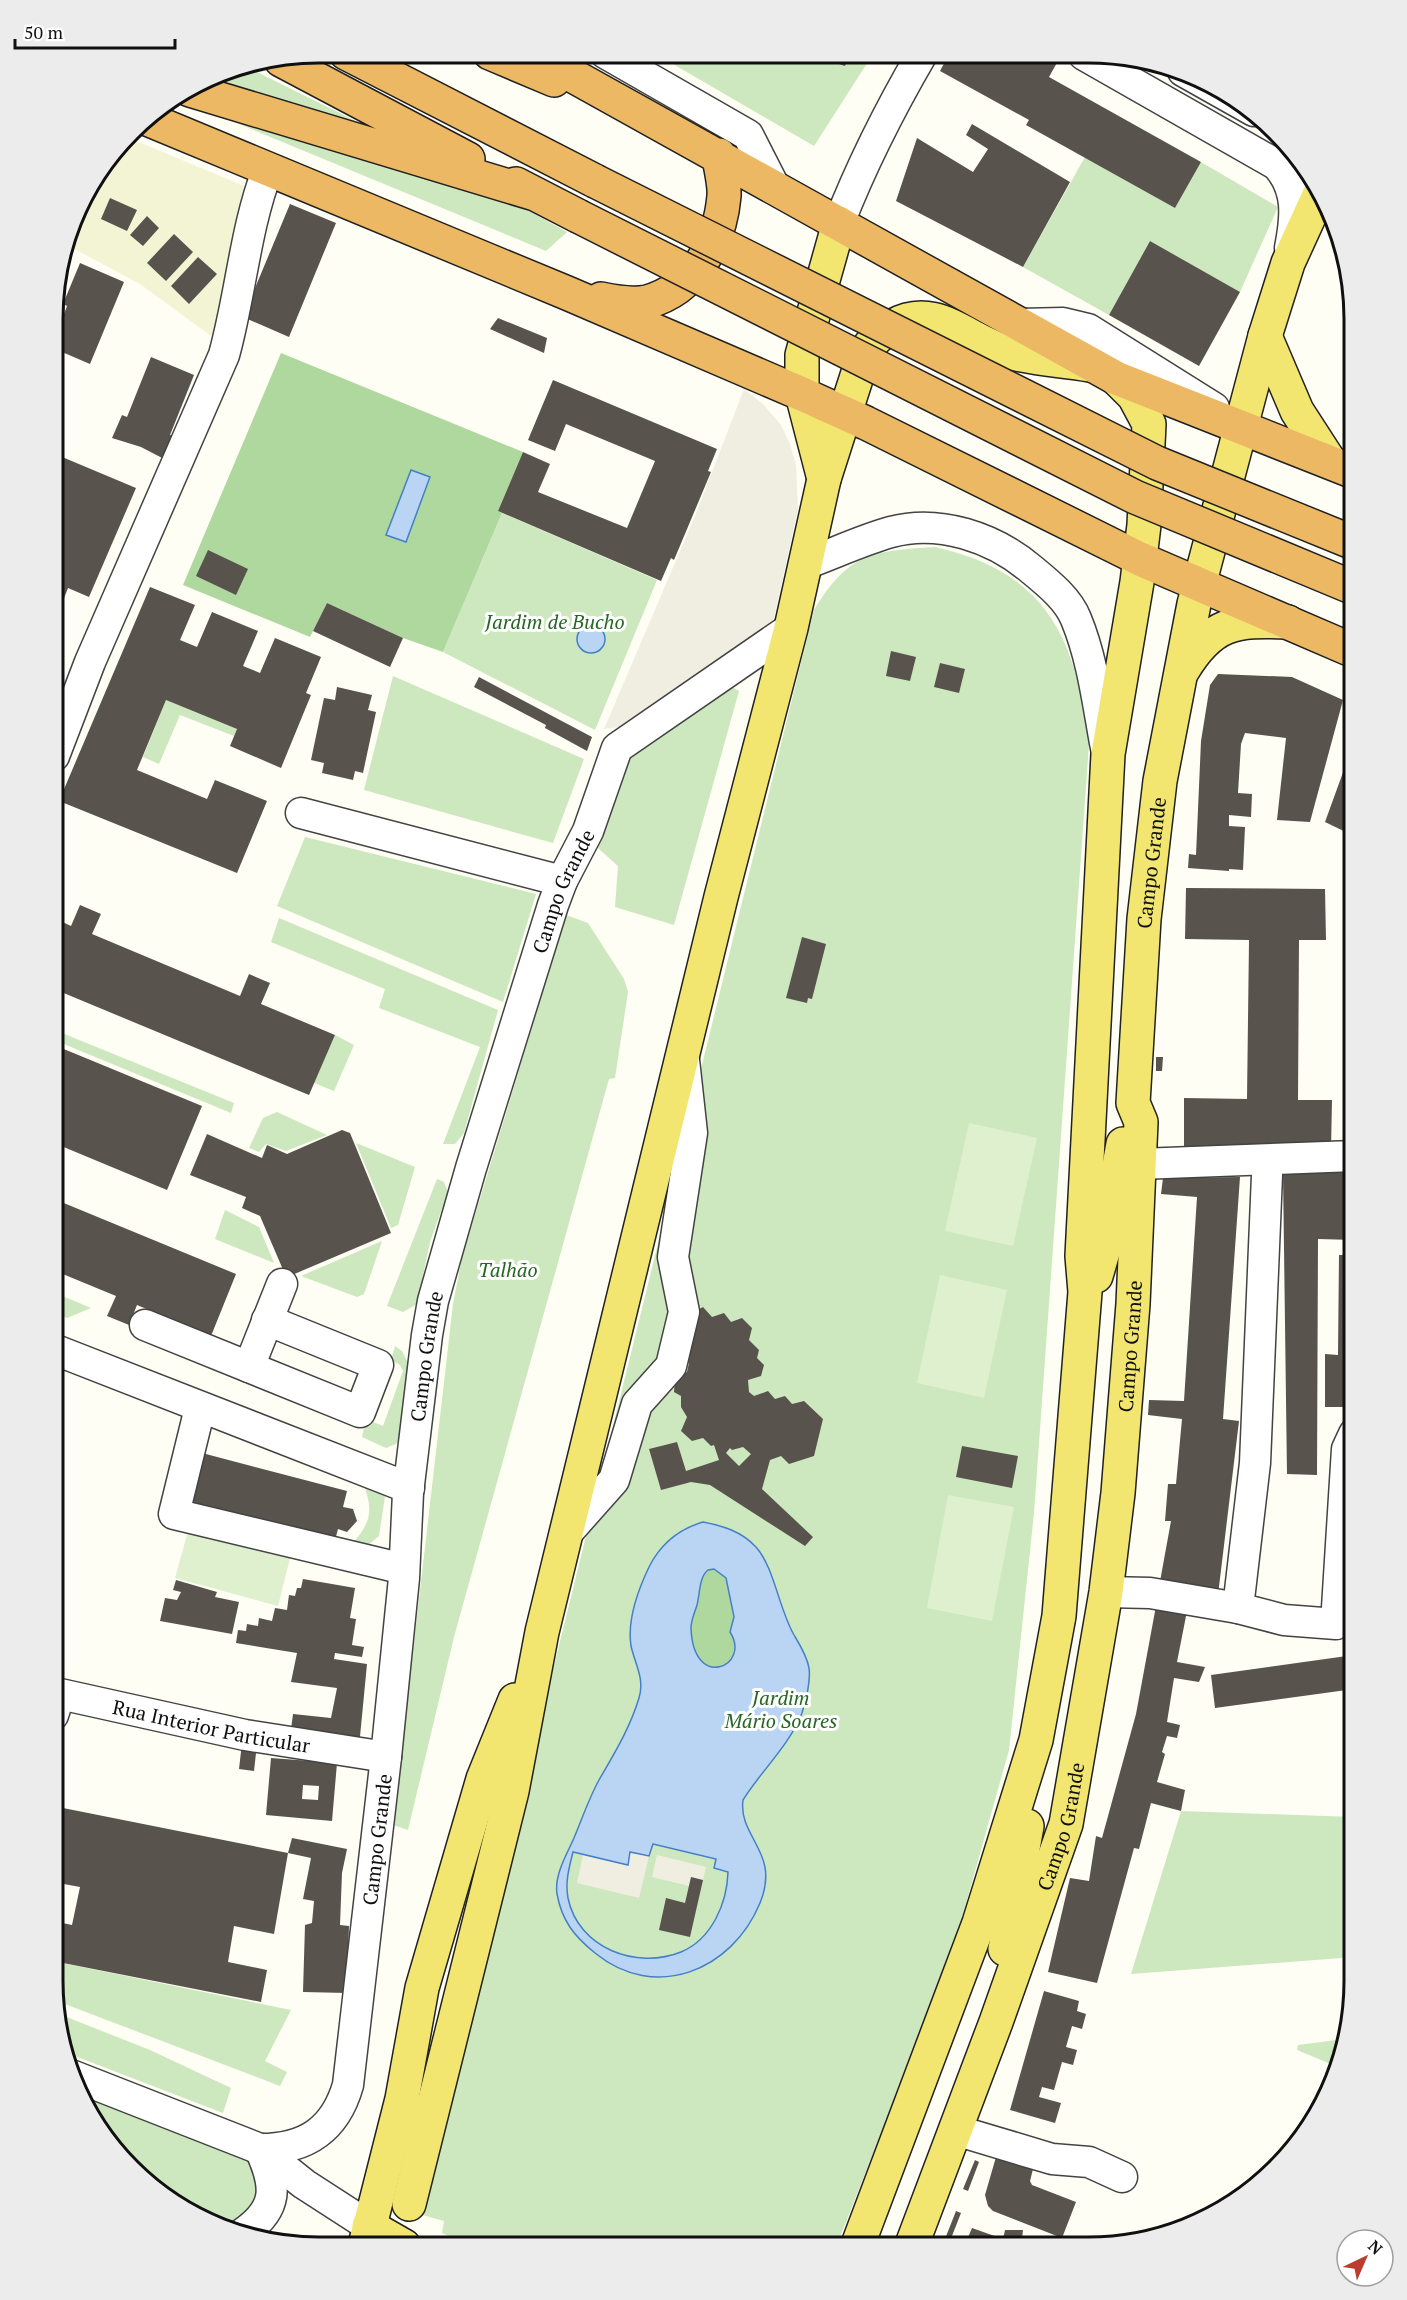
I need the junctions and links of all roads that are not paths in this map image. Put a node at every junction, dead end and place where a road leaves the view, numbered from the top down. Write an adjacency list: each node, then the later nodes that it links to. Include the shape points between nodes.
1 (366, 63): 12 (highway)
2 (415, 63): 12 (highway, via 494,113)
3 (511, 63): 10 (highway)
4 (550, 63): 10 (highway)
5 (622, 63): 17 (street, via 748,135)
6 (917, 63): 20 (street, via 889,110)
7 (1101, 64): 13 (street)
8 (290, 65): 18 (highway)
9 (199, 93): 18 (highway)
10 (623, 104): 14 (highway)
11 (155, 122): 15 (highway)
12 (530, 146): 31 (highway, bridge, via 1156,463)
13 (1280, 154): 21 (street, via 1295,206)
14 (718, 155): 17 (highway); 22 (highway, via 724,194 713,245 688,279 646,302 620,303)
15 (268, 169): 22 (highway); 40 (street, via 258,193 234,322 224,355)
16 (1306, 185): 21 (street)
17 (774, 186): 20 (highway)
18 (534, 194): 34 (highway, bridge, via 1135,497)
19 (1316, 202): 21 (main road, Campo Grande)
20 (839, 223): 23 (highway); 26 (main road, via 802,355)
21 (1288, 263): 24 (main road, Campo Grande)
22 (567, 293): 26 (highway)
23 (1019, 324): 25 (highway); 28 (street, via 1062,323 1088,329)
24 (1265, 336): 28 (main road, Campo Grande); 29 (main road, via 1297,411)
25 (1104, 371): 27 (main road, via 1003,351 942,321 921,316 884,330 870,344 854,381); 28 (highway); 32 (main road, via 1134,396 1149,424)
26 (802, 394): 27 (highway); 30 (main road)
27 (846, 414): 30 (main road); 32 (highway)
28 (1242, 426): 29 (highway); 35 (main road, Campo Grande)
29 (1342, 467)
30 (824, 479): 33 (main road)
31 (1344, 539)
32 (1140, 559): 35 (highway); 41 (main road)
33 (805, 564): 37 (main road); 41 (street, via 892,532 940,527 981,538 1024,563 1054,588 1076,618)
34 (1344, 584)
35 (1199, 585): 36 (highway); 39 (main road, Campo Grande)
36 (1289, 622): 38 (highway); 39 (main road, via 1249,621 1227,626 1197,648)
37 (791, 628): 43 (street, Campo Grande, via 617,748 588,831); 44 (main road)
38 (1344, 647)
39 (1180, 674): 45 (main road, Campo Grande, via 1160,781 1144,919)
40 (63, 732)
41 (1108, 754): 50 (main road, via 1082,1256)
42 (301, 813): 43 (street)
43 (562, 881): 56 (street, Campo Grande, via 433,1301)
44 (684, 1057): 58 (main road); 58 (street, via 692,1133 673,1257 684,1312 671,1366 637,1404 614,1480)
45 (1133, 1103): 47 (main road, Campo Grande, via 1141,1122); 50 (main road, via 1103,1252)
46 (1344, 1156): 47 (street)
47 (1139, 1164): 60 (main road, Campo Grande, via 1133,1304)
48 (1267, 1175): 61 (street, via 1255,1463)
49 (282, 1284): 51 (street)
50 (1085, 1292): 64 (main road, via 1059,1616)
51 (267, 1320): 54 (street); 54 (street, via 378,1365 360,1412)
52 (145, 1325): 54 (street)
53 (63, 1353): 55 (street)
54 (249, 1367)
55 (200, 1408): 56 (street); 59 (street, via 174,1514)
56 (409, 1488): 59 (street, Campo Grande)
57 (1344, 1497): 61 (street, via 1336,1624 1284,1620)
58 (567, 1533): 62 (main road)
59 (404, 1569): 65 (street, Campo Grande)
60 (1106, 1592): 61 (street, via 1150,1593); 66 (main road, Campo Grande, via 1066,1824)
61 (1239, 1608)
62 (542, 1632): 71 (main road, via 513,1791); 73 (main road, via 483,1779 425,1977 402,2099)
63 (63, 1695): 65 (street, Rua Interior Particular, via 245,1735)
64 (1036, 1740): 66 (main road, via 1025,1846 1000,1973); 74 (main road, via 979,1923)
65 (386, 1757): 69 (street, Campo Grande, via 358,2013 343,2103 332,2121 298,2145)
66 (996, 2022): 68 (main road, Campo Grande)
67 (85, 2085): 69 (street)
68 (955, 2130): 70 (street, via 1052,2159 1089,2162); 75 (main road, Campo Grande)
69 (260, 2149): 72 (street, via 271,2179 271,2203); 73 (street)
70 (1122, 2177)
71 (409, 2204)
72 (251, 2227)
73 (367, 2236)
74 (861, 2237)
75 (915, 2237)

